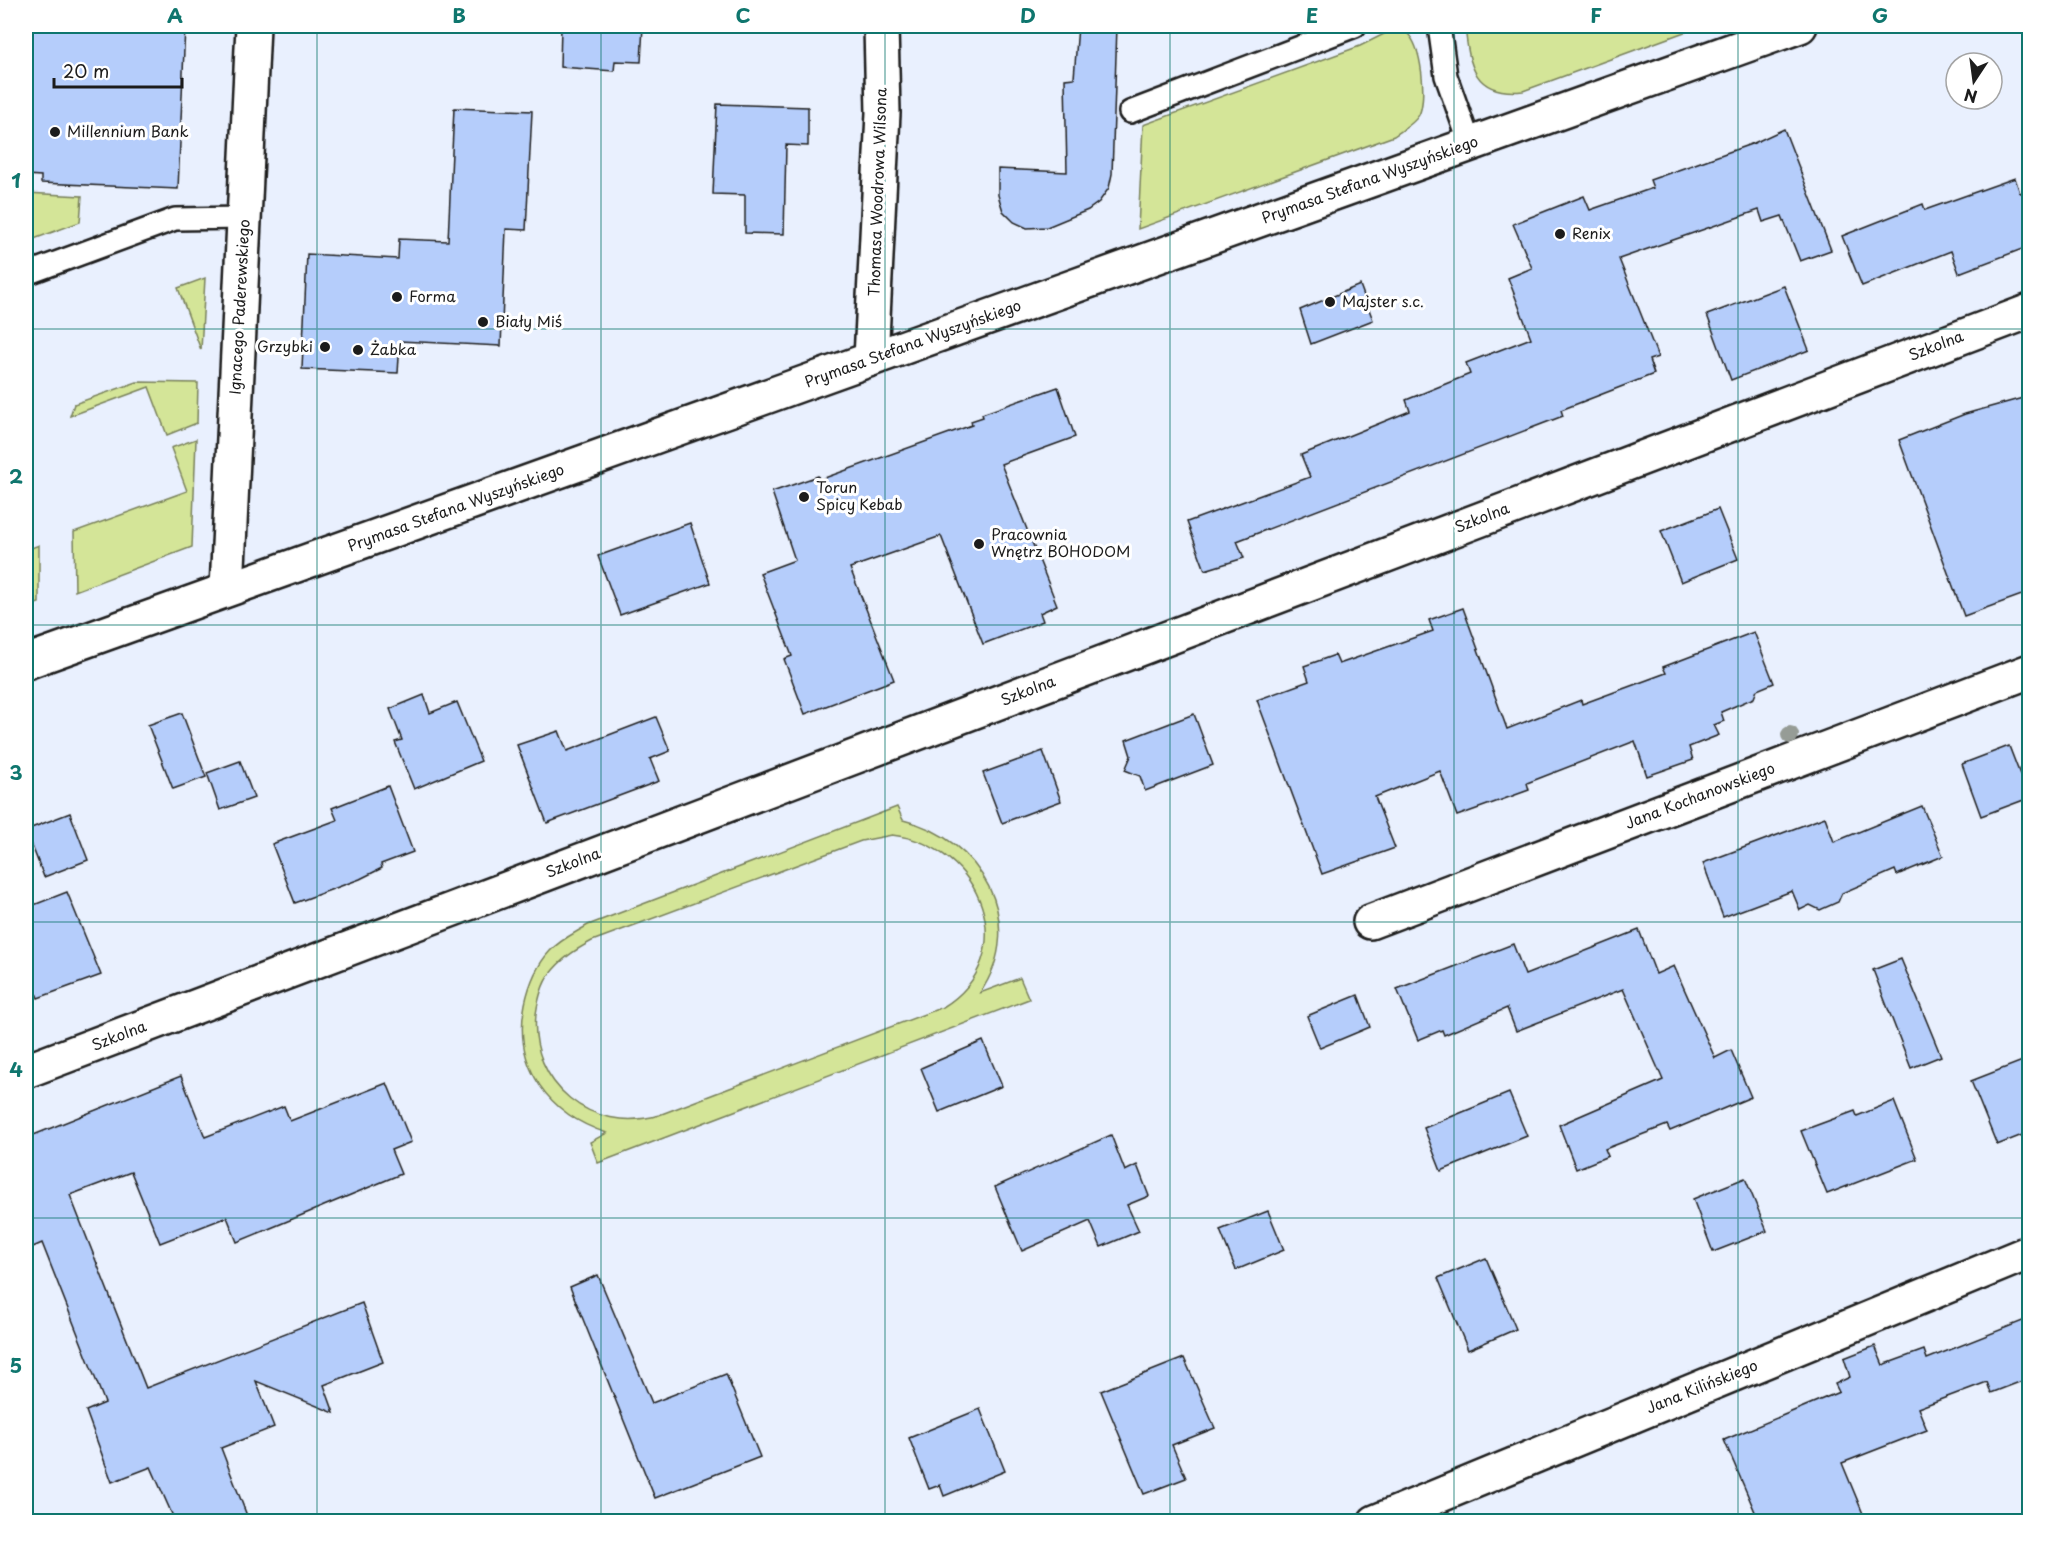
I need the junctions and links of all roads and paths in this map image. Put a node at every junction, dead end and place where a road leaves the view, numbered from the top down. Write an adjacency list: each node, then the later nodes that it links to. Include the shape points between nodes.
1 (253, 26): 8 (street, Ignacego Paderewskiego)
2 (881, 26): 11 (street, Thomasa Woodrowa Wilsona, via 883,113)
3 (1355, 26): 6 (lane)
4 (1439, 26): 7 (lane, via 1446,76)
5 (1800, 26): 7 (street, Prymasa Stefana Wyszyńskiego)
6 (1130, 112)
7 (1470, 144): 11 (street, Prymasa Stefana Wyszyńskiego)
8 (244, 218): 9 (lane, via 175,219); 12 (street, Ignacego Paderewskiego)
9 (26, 274)
10 (2030, 310): 16 (street, Szkolna)
11 (871, 359): 12 (street, Prymasa Stefana Wyszyńskiego)
12 (227, 590): 13 (street, Prymasa Stefana Wyszyńskiego)
13 (26, 662)
14 (2030, 671): 15 (street, Jana Kochanowskiego)
15 (1370, 922)
16 (26, 1071)
17 (2030, 1252): 18 (street, Jana Kilińskiego)
18 (1375, 1521)

